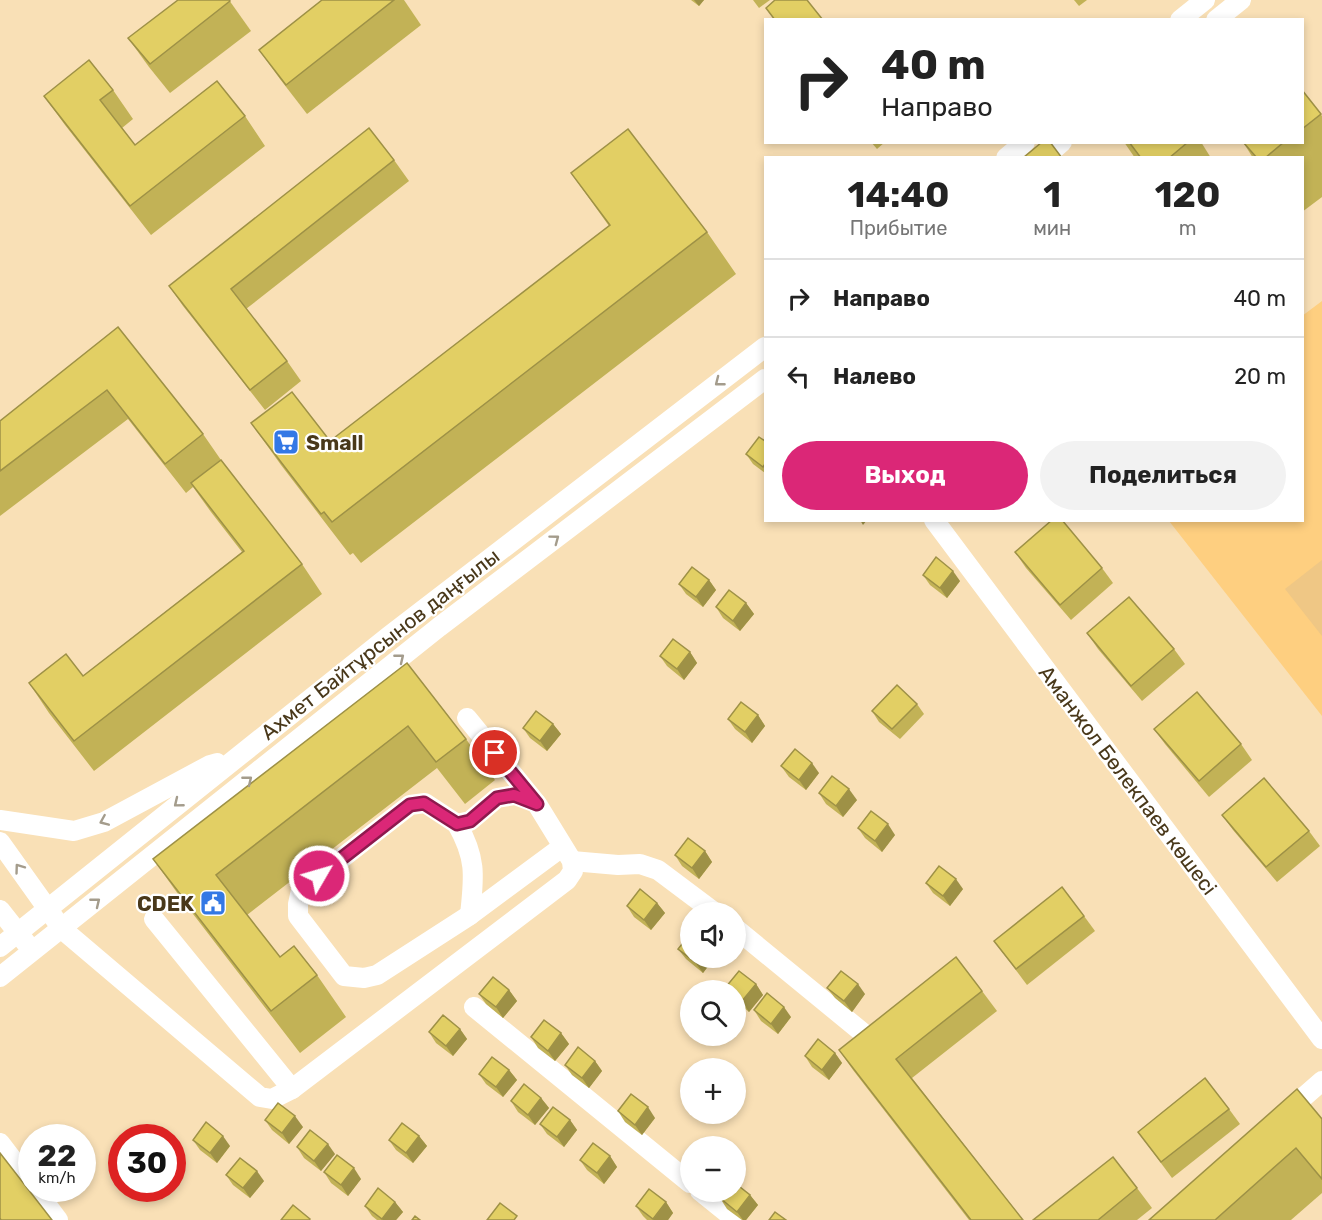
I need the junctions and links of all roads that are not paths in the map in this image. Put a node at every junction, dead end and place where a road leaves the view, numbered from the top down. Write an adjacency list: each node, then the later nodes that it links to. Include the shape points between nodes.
1 (1205, 0): 3 (street)
2 (1241, 0): 4 (street)
3 (1182, 18)
4 (1218, 18)
5 (1023, 144): 7 (street)
6 (1060, 144): 8 (street)
7 (1008, 156)
8 (1046, 156)
9 (764, 348): 13 (street, Ахмет Байтұрсынов даңғылы, one-way to 13)
10 (764, 380): 24 (street, Ахмет Байтұрсынов даңғылы, one-way to 10, via 439,627)
11 (935, 522): 32 (street, Аманжол Бөлекпаев көшесі)
12 (467, 718): 14 (street)
13 (232, 760): 15 (street, one-way to 15, via 210,765 104,822 74,831); 20 (street, Ахмет Байтұрсынов даңғылы, one-way to 20)
14 (537, 804): 16 (street, via 514,795 497,798 470,821); 18 (street)
15 (0, 820)
16 (457, 824): 22 (street, via 473,863); 22 (street, via 424,803 410,805 301,890 298,916 344,976 364,978 377,975)
17 (0, 842): 20 (street, one-way to 17)
18 (567, 854): 19 (street, via 658,870); 22 (street); 34 (street, via 573,871 567,880)
19 (701, 902)
20 (49, 909): 24 (street); 25 (street, Ахмет Байтұрсынов даңғылы)
21 (0, 910): 25 (street)
22 (470, 915)
23 (154, 919): 34 (street)
24 (62, 929): 28 (street, Ахмет Байтұрсынов даңғылы); 34 (street, via 260,1097 272,1099)
25 (18, 933): 27 (street, Ахмет Байтұрсынов даңғылы); 28 (street)
26 (746, 937): 31 (street)
27 (0, 947)
28 (33, 952): 29 (street, Ахмет Байтұрсынов даңғылы)
29 (0, 977)
30 (474, 1007): 38 (street)
31 (868, 1037)
32 (1322, 1039)
33 (1322, 1081): 35 (street)
34 (292, 1089)
35 (1274, 1124)
36 (0, 1143): 37 (street)
37 (18, 1166)
38 (680, 1175)
39 (45, 1202): 41 (street)
40 (714, 1202): 42 (street)
41 (58, 1220)
42 (736, 1220)

